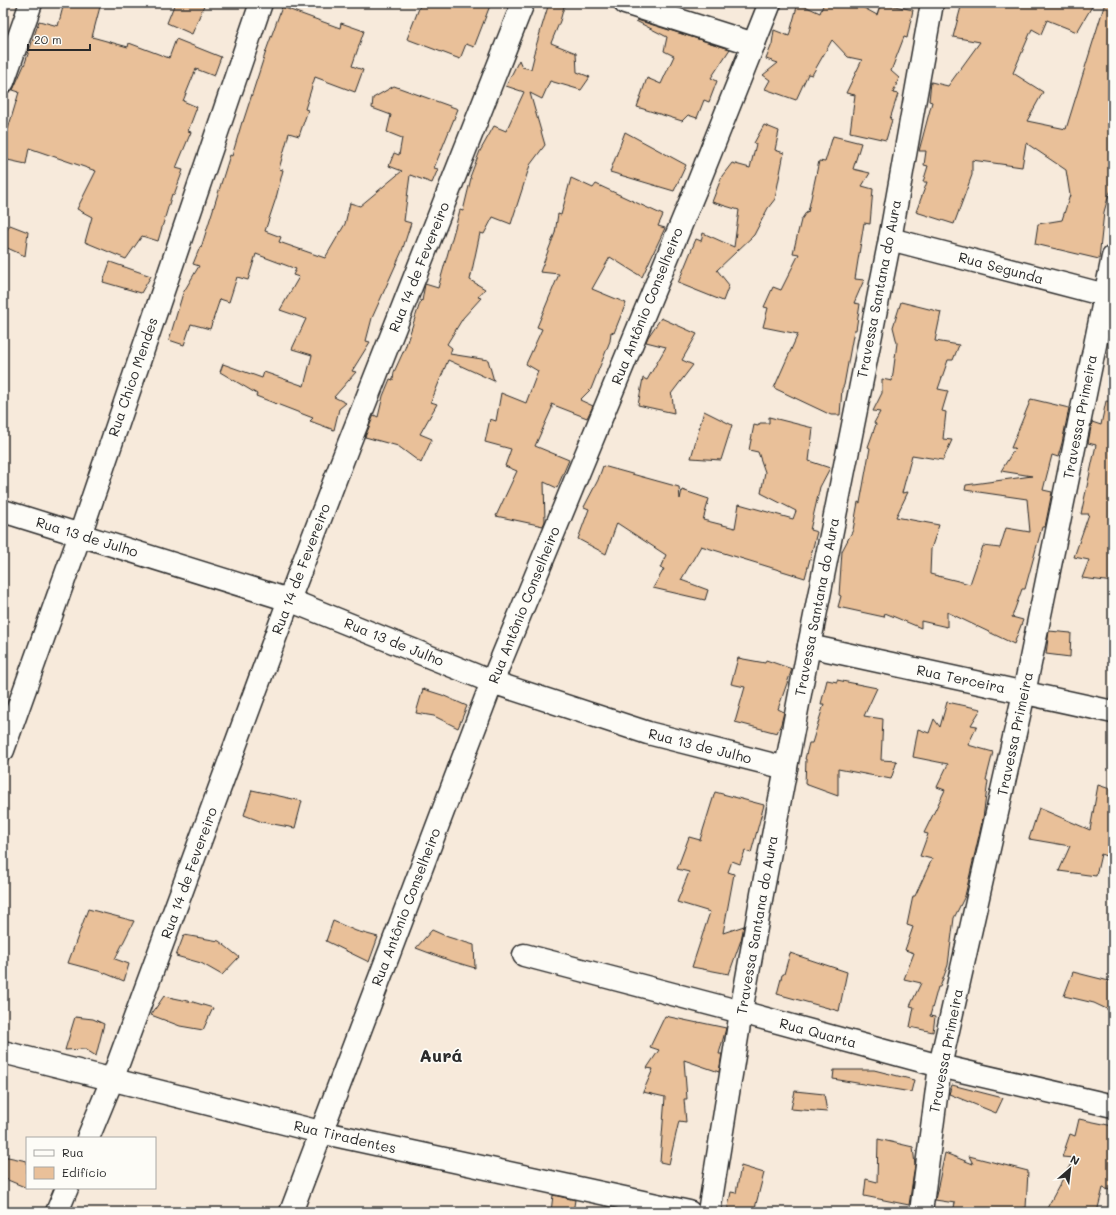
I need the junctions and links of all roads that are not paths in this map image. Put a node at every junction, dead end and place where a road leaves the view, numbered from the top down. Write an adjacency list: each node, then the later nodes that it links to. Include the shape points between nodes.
1 (31, 3): 8 (street)
2 (262, 3): 13 (street, Rua Chico Mendes)
3 (523, 3): 14 (street, Rua 14 de Fevereiro)
4 (625, 3): 7 (street)
5 (770, 3): 7 (street, Rua Antônio Conselheiro)
6 (932, 3): 9 (street, Travessa Santana do Aura)
7 (754, 44): 16 (street, Rua Antônio Conselheiro)
8 (3, 82)
9 (890, 240): 11 (street, Rua Segunda); 15 (street, Travessa Santana do Aura)
10 (1113, 257): 11 (street, Travessa Primeira)
11 (1109, 296): 17 (street, Travessa Primeira)
12 (3, 511): 13 (street, Rua 13 de Julho)
13 (80, 535): 14 (street, Rua 13 de Julho); 19 (street, Rua Chico Mendes)
14 (289, 600): 16 (street, Rua 13 de Julho); 25 (street, Rua 14 de Fevereiro)
15 (809, 646): 17 (street, Rua Terceira); 20 (street, Travessa Santana do Aura)
16 (492, 682): 20 (street, Rua 13 de Julho, via 648,733); 27 (street, Rua Antônio Conselheiro)
17 (1024, 693): 18 (street, Rua Terceira); 24 (street, Travessa Primeira)
18 (1113, 712)
19 (3, 750)
20 (786, 768): 22 (street, Travessa Santana do Aura)
21 (524, 955): 22 (street, Rua Quarta)
22 (742, 1012): 24 (street, Rua Quarta); 33 (street, Travessa Santana do Aura)
23 (3, 1052): 25 (street, Rua Tiradentes)
24 (940, 1066): 26 (street, Rua Quarta); 34 (street, Travessa Primeira)
25 (112, 1080): 27 (street, Rua Tiradentes); 28 (street, Rua 14 de Fevereiro)
26 (1113, 1106)
27 (320, 1132): 31 (street, Rua Antônio Conselheiro); 32 (street, Rua Tiradentes)
28 (88, 1137)
29 (67, 1189): 30 (street)
30 (57, 1212)
31 (291, 1212)
32 (689, 1212)
33 (709, 1212)
34 (921, 1212)

